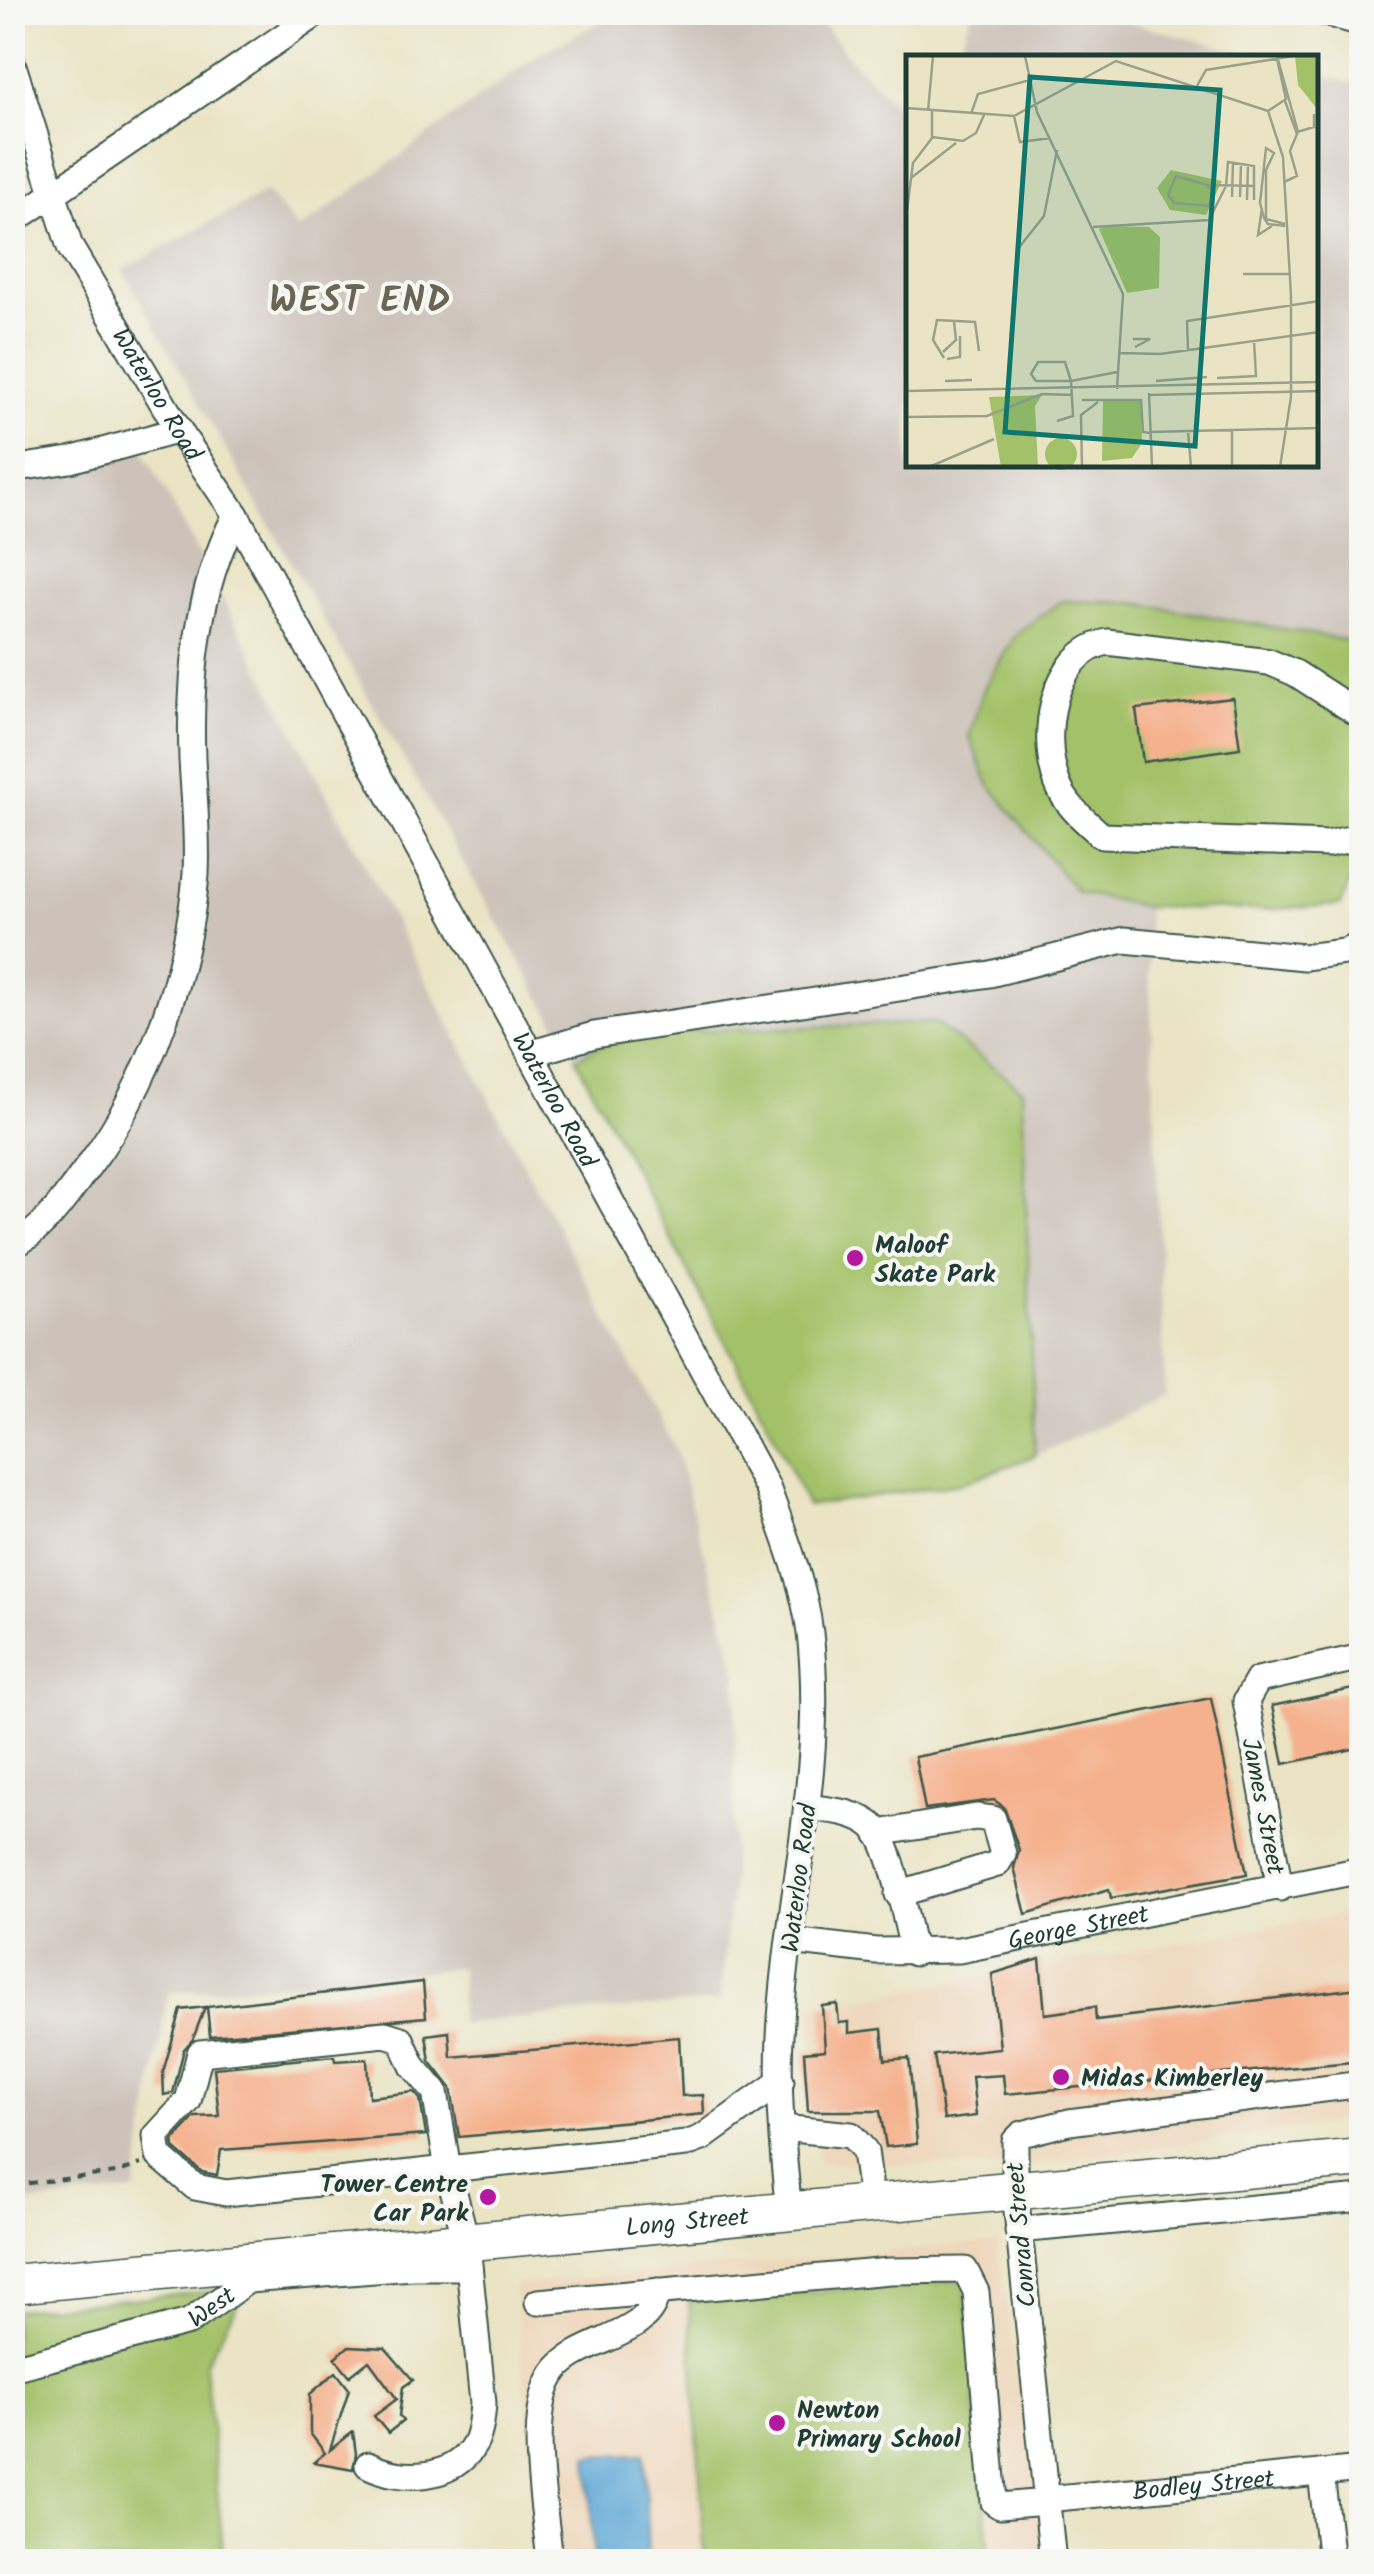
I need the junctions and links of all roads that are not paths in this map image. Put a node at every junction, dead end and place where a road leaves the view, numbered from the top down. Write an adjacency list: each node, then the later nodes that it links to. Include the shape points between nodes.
1 (319, 12): 5 (street)
2 (1322, 12): 3 (street)
3 (1362, 23)
4 (12, 62): 5 (street, Waterloo Road)
5 (54, 196): 6 (street); 7 (street, Waterloo Road, via 70,247)
6 (12, 222)
7 (179, 430): 8 (street, via 70,460); 9 (street, Waterloo Road)
8 (12, 468)
9 (236, 515): 15 (street, Waterloo Road); 16 (street, via 216,554 196,656 196,873 170,996 135,1091 107,1141 40,1227)
10 (1362, 692): 11 (street)
11 (1330, 693): 12 (street); 13 (street, via 1269,662 1094,645 1054,694 1053,764 1068,803 1102,836 1328,844)
12 (1362, 716)
13 (1362, 836)
14 (1362, 945): 15 (street, via 1304,957 1124,940 990,974 594,1035)
15 (533, 1053): 18 (street, Waterloo Road, via 779,1521 810,1632)
16 (12, 1246)
17 (1362, 1657): 21 (street, James Street, via 1258,1680 1246,1701)
18 (807, 1807): 19 (street, via 844,1812); 23 (street, Waterloo Road)
19 (878, 1833): 22 (street); 22 (street, via 976,1816 997,1825 1003,1854 997,1864)
20 (1362, 1870): 21 (street, George Street)
21 (1280, 1888): 24 (street, George Street, via 1076,1930)
22 (898, 1894): 24 (street)
23 (791, 1940): 24 (street, George Street); 25 (street, Waterloo Road)
24 (914, 1952)
25 (780, 2081): 27 (street, Waterloo Road); 30 (street, via 686,2144)
26 (1362, 2084): 32 (street, Conrad Street, via 1039,2128 1015,2140)
27 (782, 2128): 31 (street, via 851,2135 865,2151); 34 (street, Waterloo Road)
28 (1362, 2134): 32 (highway, Long Street)
29 (1362, 2158): 32 (highway, Long Street)
30 (448, 2169): 30 (street, via 226,2193 195,2187 160,2156 156,2136 188,2100 200,2053 385,2034 401,2039 435,2092); 36 (street)
31 (869, 2180): 32 (highway, Long Street); 34 (highway, Long Street)
32 (1014, 2180): 34 (highway, Long Street); 35 (street, Conrad Street)
33 (1362, 2198): 35 (street)
34 (788, 2200): 36 (highway, Long Street)
35 (1018, 2230): 45 (street, Conrad Street)
36 (465, 2244): 37 (highway, Long Street); 38 (highway, Long Street); 41 (street, West, via 412,2267 248,2280 189,2322); 42 (street, via 483,2404 474,2445 435,2473 413,2478)
37 (12, 2258)
38 (12, 2284)
39 (657, 2291): 40 (street); 45 (street, Bodley Street, via 965,2270 976,2292 994,2502); 46 (street, via 655,2309 644,2319 576,2354 556,2370 547,2389 540,2440)
40 (538, 2302)
41 (12, 2368)
42 (368, 2465)
43 (1362, 2469): 44 (street, Bodley Street)
44 (1321, 2473): 45 (street, Bodley Street); 48 (street)
45 (1046, 2501): 47 (street, Conrad Street)
46 (550, 2562)
47 (1053, 2562)
48 (1331, 2562)

